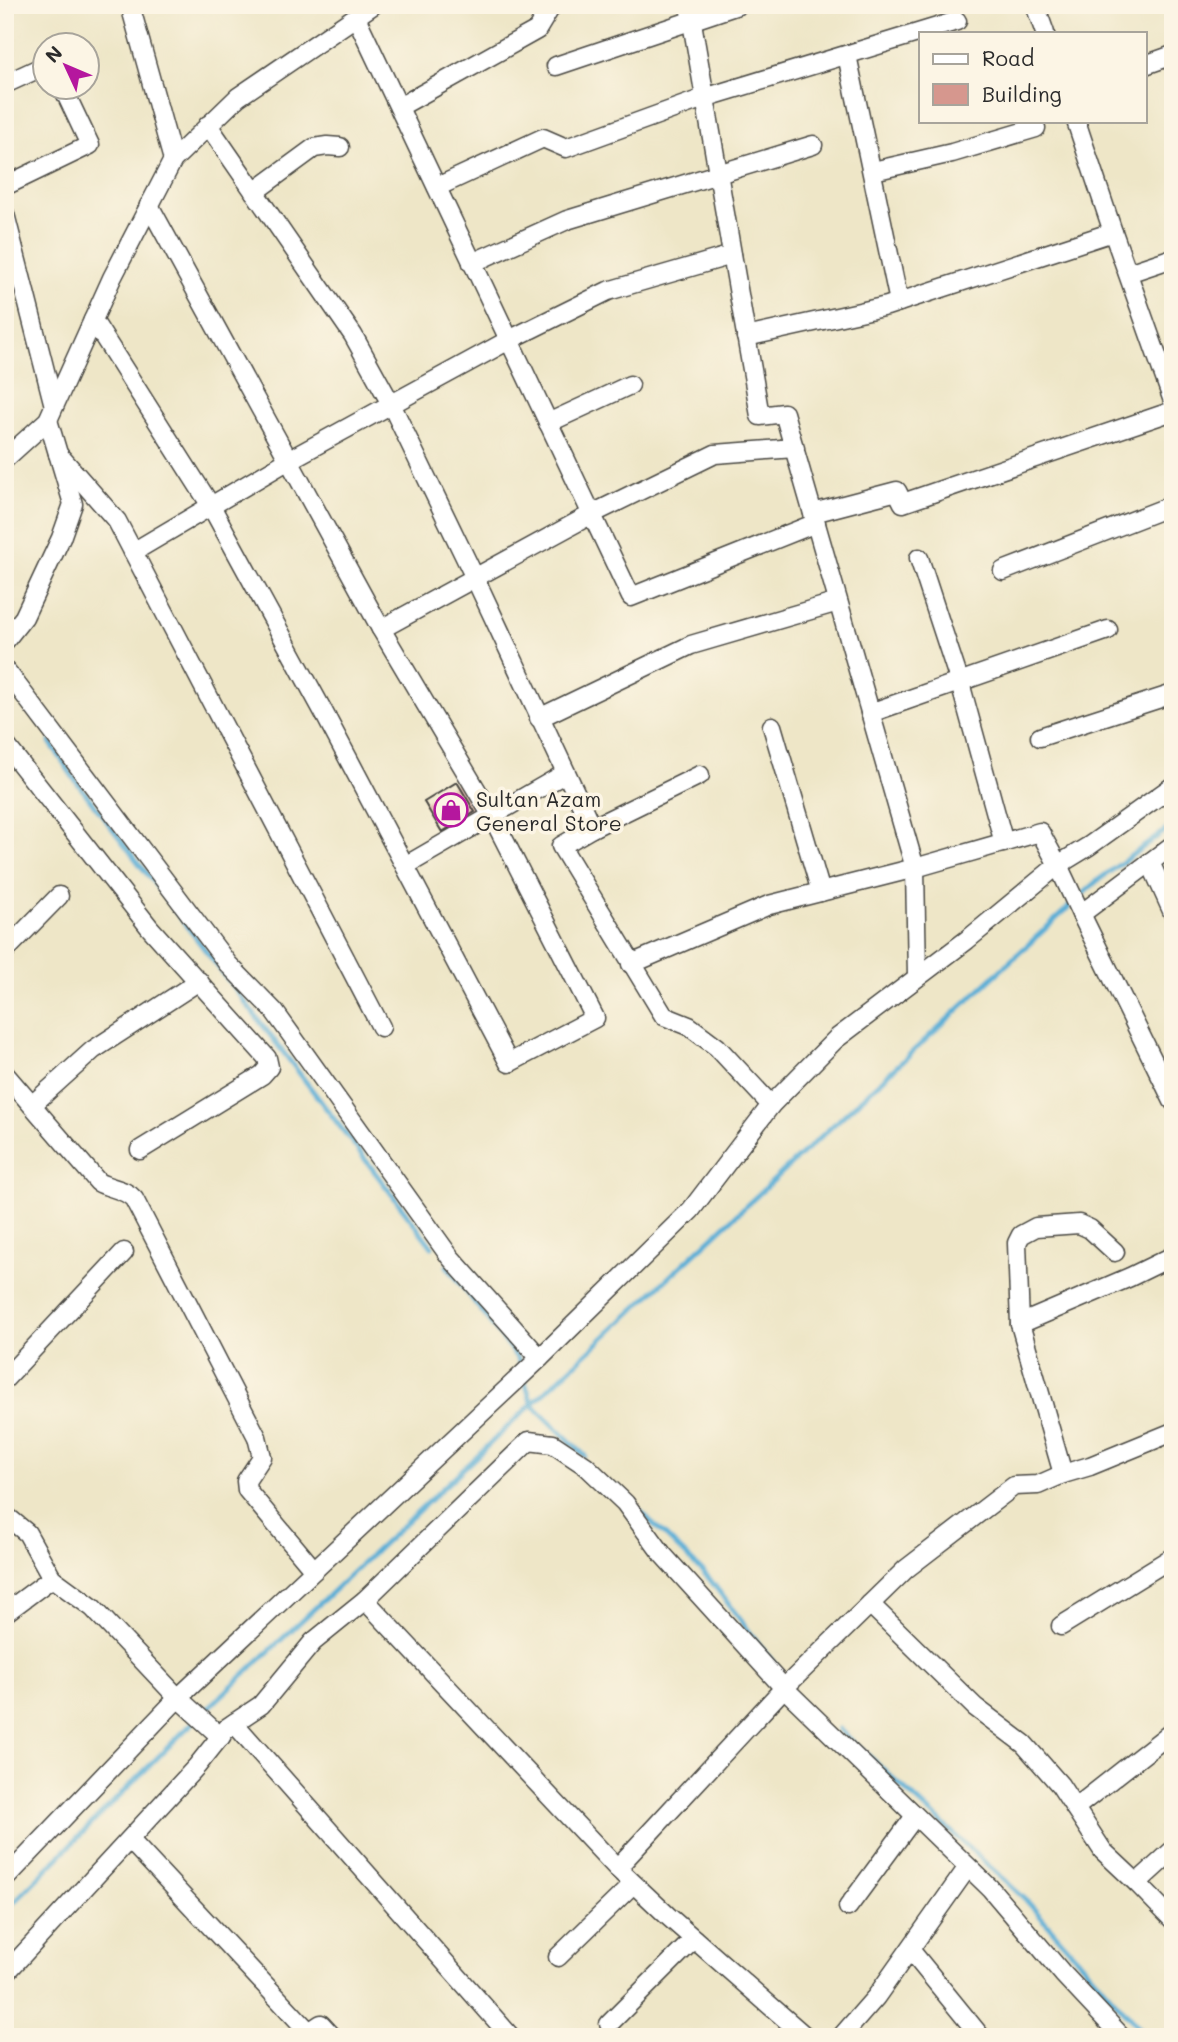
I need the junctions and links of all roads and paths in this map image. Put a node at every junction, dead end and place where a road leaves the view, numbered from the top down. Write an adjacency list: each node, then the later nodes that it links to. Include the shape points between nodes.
1 (130, 5): 26 (street)
2 (373, 5): 7 (street)
3 (552, 5): 20 (street, via 537,30)
4 (738, 5): 6 (street)
5 (1035, 5): 10 (street)
6 (690, 13): 15 (street); 18 (street)
7 (356, 17): 20 (street); 22 (street, via 238,97)
8 (957, 21): 9 (street)
9 (921, 32)
10 (1045, 32)
11 (919, 33): 12 (street)
12 (846, 55): 18 (street); 27 (street)
13 (1173, 55): 14 (street)
14 (1146, 65)
15 (556, 66)
16 (32, 72): 17 (street)
17 (5, 85)
18 (704, 98): 28 (street); 30 (street, via 566,148 543,138)
19 (70, 102): 29 (street, via 90,145)
20 (399, 107): 30 (street)
21 (1076, 122): 34 (street)
22 (208, 125): 26 (street); 31 (street)
23 (1036, 128): 27 (street)
24 (813, 145): 28 (street)
25 (340, 147): 31 (street, via 314,148)
26 (173, 160): 32 (street)
27 (873, 171): 39 (street)
28 (718, 175): 35 (street); 37 (street, via 567,220)
29 (5, 186)
30 (437, 187): 37 (street)
31 (254, 192): 45 (street, via 353,335)
32 (149, 205): 40 (street); 52 (street)
33 (5, 214): 47 (street)
34 (1113, 232): 38 (street); 39 (street)
35 (732, 255): 41 (street); 42 (street, via 608,291)
36 (1173, 258): 38 (street)
37 (472, 263): 42 (street)
38 (1128, 273): 44 (street)
39 (899, 302): 41 (street)
40 (93, 320): 47 (street); 53 (street)
41 (746, 337): 49 (street, via 760,416 784,413)
42 (509, 340): 45 (street); 48 (street)
43 (629, 385): 48 (street)
44 (1173, 401)
45 (391, 404): 52 (street); 60 (street)
46 (1173, 411): 56 (street, via 903,503 897,491)
47 (51, 413): 50 (street); 51 (street)
48 (548, 423): 55 (street)
49 (795, 448): 55 (street, via 715,454); 56 (street)
50 (58, 454): 57 (street, via 117,521); 64 (street, via 73,504 24,617)
51 (5, 458)
52 (289, 460): 53 (street); 62 (street)
53 (211, 506): 57 (street); 81 (street)
54 (1172, 508): 59 (street)
55 (592, 514): 56 (street, via 631,597); 60 (street)
56 (815, 518): 61 (street)
57 (133, 552): 92 (street)
58 (919, 558): 66 (street)
59 (1003, 571)
60 (475, 578): 62 (street); 69 (street)
61 (838, 601): 68 (street); 69 (street, via 691,645)
62 (381, 629): 76 (street)
63 (1108, 630): 66 (street)
64 (5, 641)
65 (5, 669): 102 (street, via 228,964 274,1012 450,1257)
66 (960, 683): 68 (street); 78 (street)
67 (1173, 694): 71 (street)
68 (870, 713): 82 (street)
69 (539, 718): 73 (street)
70 (772, 726): 84 (street)
71 (1040, 737)
72 (5, 744): 91 (street, via 142,918)
73 (566, 774): 76 (street); 77 (street)
74 (700, 775): 77 (street)
75 (1173, 786): 83 (street, via 1089,846)
76 (492, 816): 81 (street); 81 (street, via 595,1018 509,1063)
77 (592, 828): 89 (street, via 561,846)
78 (1004, 843): 82 (street); 83 (street, via 1040,832)
79 (1173, 845): 80 (street)
80 (1150, 862): 86 (street); 87 (street)
81 (405, 866)
82 (915, 869): 84 (street); 90 (street)
83 (1061, 872): 86 (street); 90 (street)
84 (821, 892): 89 (street, via 769,905)
85 (59, 896): 88 (street)
86 (1079, 910): 94 (street)
87 (1173, 913)
88 (5, 951)
89 (631, 964): 96 (street, via 664,1016 689,1026 717,1047)
90 (917, 977): 96 (street, via 836,1039)
91 (199, 981): 95 (street, via 93,1050); 97 (street, via 262,1050 269,1067 247,1086)
92 (381, 1027)
93 (5, 1074): 95 (street)
94 (1173, 1101)
95 (32, 1105): 108 (street, via 97,1182 124,1190 134,1199 257,1437 261,1457 246,1481 247,1490)
96 (771, 1105): 102 (street, via 691,1210)
97 (140, 1150)
98 (124, 1252): 103 (street)
99 (1115, 1252): 101 (street, via 1079,1224 1048,1225 1021,1235 1017,1243)
100 (1173, 1256): 101 (street)
101 (1020, 1324): 105 (street)
102 (540, 1358): 108 (street)
103 (5, 1379)
104 (1173, 1432): 105 (street)
105 (1063, 1474): 111 (street, via 1038,1485 1014,1486 906,1569)
106 (5, 1516): 109 (street, via 27,1533)
107 (1171, 1561): 113 (street)
108 (314, 1570): 115 (street)
109 (52, 1578): 112 (street); 115 (street, via 93,1608)
110 (365, 1600): 114 (street, via 530,1441 553,1444 586,1466 625,1503 663,1555); 116 (street, via 313,1642 261,1705); 124 (street)
111 (870, 1604): 114 (street); 119 (street, via 975,1707 1024,1744)
112 (5, 1613)
113 (1061, 1626)
114 (784, 1688): 120 (street); 124 (street)
115 (184, 1703): 118 (street); 125 (street)
116 (234, 1723): 118 (street); 136 (street)
117 (1173, 1731): 119 (street)
118 (218, 1734): 121 (street, via 197,1766)
119 (1074, 1808): 126 (street, via 1103,1851)
120 (915, 1816): 123 (street); 128 (street)
121 (130, 1840): 133 (street); 135 (street, via 309,2032 321,2024)
122 (1173, 1850): 126 (street)
123 (968, 1867): 131 (street); 140 (street)
124 (617, 1868): 127 (street)
125 (5, 1880)
126 (1137, 1883): 129 (street)
127 (634, 1884): 130 (street); 132 (street)
128 (848, 1907)
129 (1173, 1920)
130 (694, 1939): 134 (street); 137 (street)
131 (911, 1951): 138 (street); 139 (street)
132 (558, 1957)
133 (5, 1974)
134 (609, 2024)
135 (333, 2037)
136 (511, 2037)
137 (806, 2037)
138 (841, 2037)
139 (981, 2037)
140 (1122, 2037)

